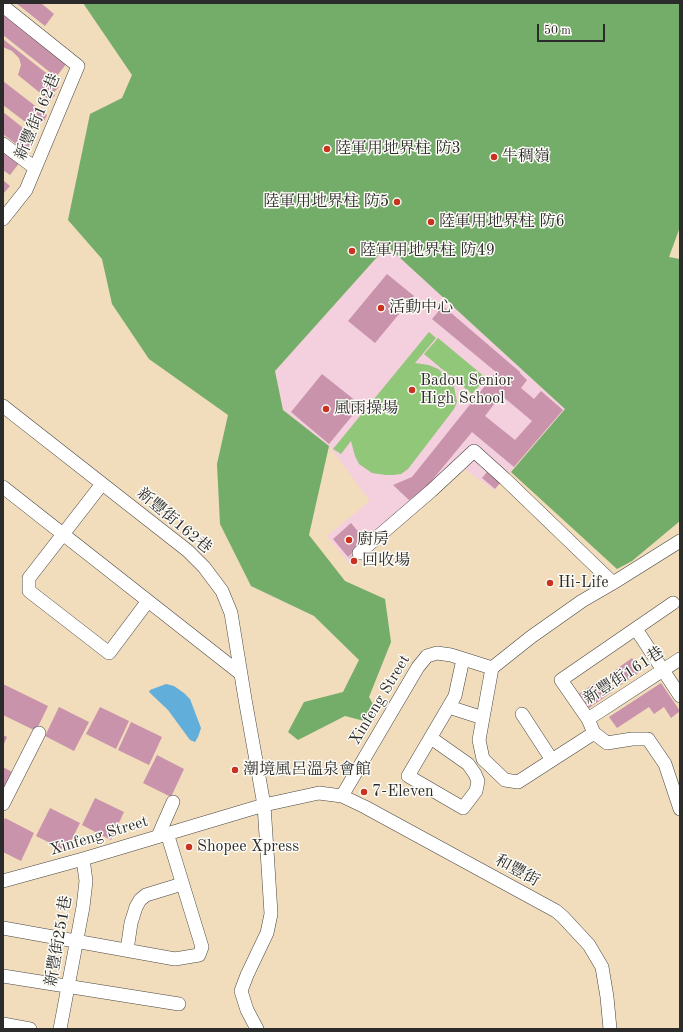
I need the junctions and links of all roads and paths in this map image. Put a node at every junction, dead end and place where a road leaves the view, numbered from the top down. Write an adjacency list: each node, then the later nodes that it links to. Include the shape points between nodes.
1 (3, 6): 3 (street, 新豐街162巷, via 78,66)
2 (3, 144): 3 (street)
3 (35, 168): 4 (street, 新豐街162巷, via 26,190)
4 (3, 219)
5 (3, 406): 6 (street, 新豐街162巷)
6 (102, 484): 8 (street); 19 (street, 新豐街162巷, via 188,551 222,591 231,613)
7 (3, 487): 8 (street)
8 (63, 534): 12 (street); 12 (street, via 29,578 29,591 109,653)
9 (680, 541): 11 (street)
10 (360, 553): 11 (street, via 474,451)
11 (613, 583): 17 (street, via 582,601)
12 (148, 601): 19 (street)
13 (673, 603): 14 (street)
14 (636, 629): 18 (street); 24 (street, via 562,680)
15 (463, 659): 17 (street, Xinfeng Street); 21 (street, via 456,696); 29 (street, Xinfeng Street, via 437,653 427,656)
16 (680, 659): 18 (street, 新豐街161巷)
17 (492, 668): 23 (street)
18 (662, 671): 20 (street); 24 (street, 新豐街161巷)
19 (241, 674): 32 (street, 新豐街162巷)
20 (680, 696)
21 (449, 707): 23 (street); 27 (street)
22 (522, 714): 28 (street)
23 (483, 718): 28 (street, via 479,740 483,760 505,780 518,782)
24 (588, 719): 26 (street, 新豐街161巷)
25 (39, 733): 31 (street)
26 (594, 733): 28 (street); 33 (street, via 607,743 648,739 665,764)
27 (431, 738): 27 (street, via 408,776 463,808 476,791 478,781 475,774 468,764)
28 (552, 760)
29 (342, 796): 32 (street, Xinfeng Street, via 319,793); 48 (street, 和豐街, via 563,917 589,945 602,967)
30 (173, 802): 34 (street)
31 (3, 804)
32 (264, 805): 34 (street, Xinfeng Street); 47 (street, 新豐街162巷, via 271,914 267,933 242,991 247,1010)
33 (680, 809)
34 (163, 835): 35 (street, Xinfeng Street); 37 (street)
35 (83, 859): 36 (street, Xinfeng Street); 39 (street, 新豐街251巷, via 86,881)
36 (3, 882)
37 (182, 884): 40 (street, via 146,895 140,900 131,923); 40 (street, via 202,947 199,955 175,959)
38 (3, 928): 39 (street)
39 (77, 942): 40 (street); 42 (street, 新豐街251巷)
40 (127, 950)
41 (3, 976): 42 (street)
42 (68, 986): 43 (street); 46 (street, 新豐街251巷)
43 (179, 1004)
44 (3, 1024): 45 (street)
45 (30, 1029)
46 (60, 1029)
47 (257, 1029)
48 (610, 1029)

